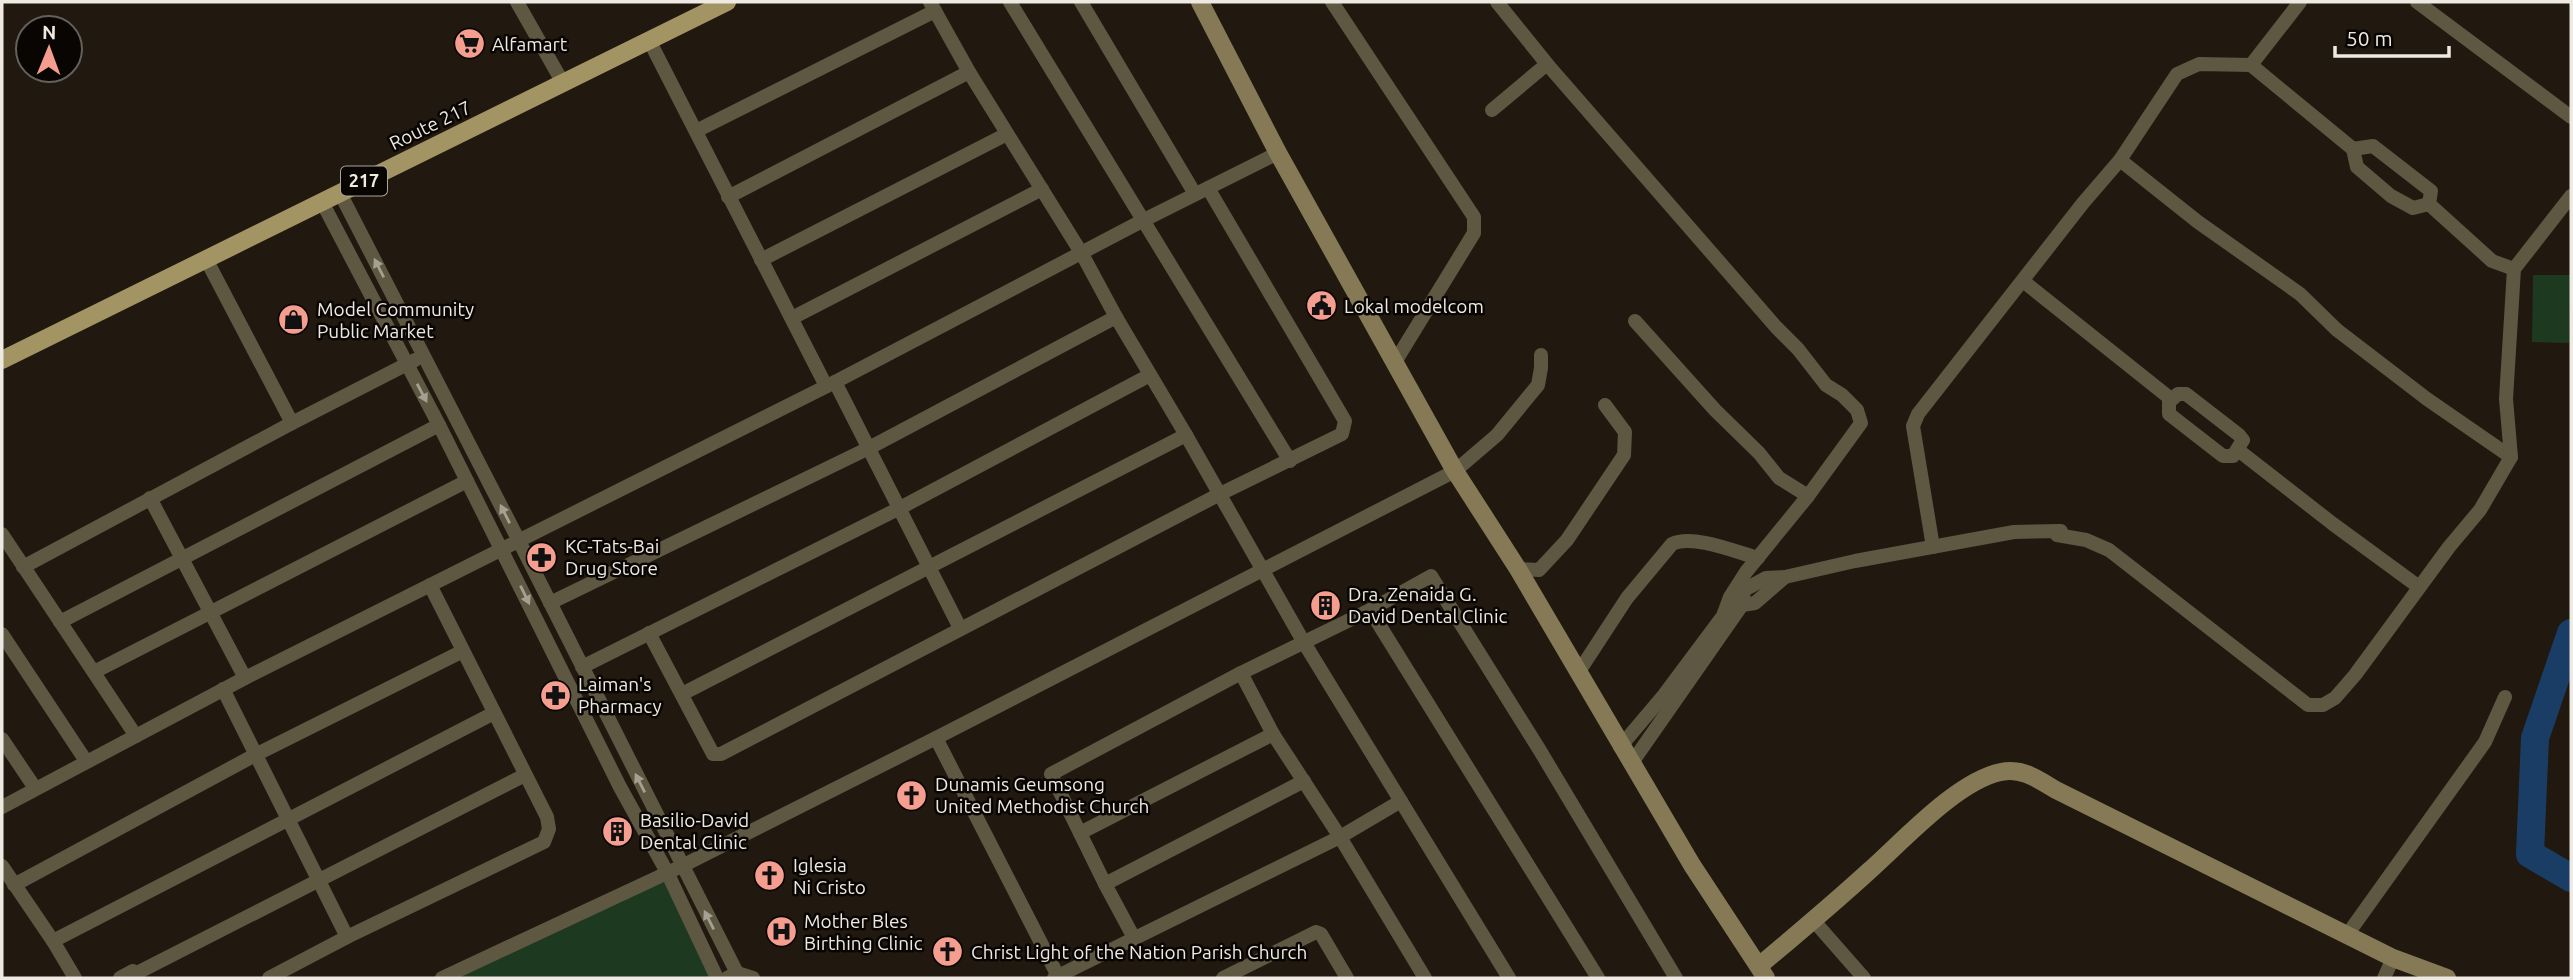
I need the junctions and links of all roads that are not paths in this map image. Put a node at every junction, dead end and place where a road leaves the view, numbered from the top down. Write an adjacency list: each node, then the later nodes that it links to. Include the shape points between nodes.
1 (517, 2): 15 (street)
2 (727, 2): 11 (main road, Route 217 / 217)
3 (1010, 2): 30 (street)
4 (1081, 2): 24 (street)
5 (1200, 2): 21 (street)
6 (1332, 2): 42 (street, via 1474,217 1474,233)
7 (1497, 2): 12 (street)
8 (2300, 2): 13 (street)
9 (2417, 2): 17 (street)
10 (933, 6): 14 (street); 18 (street)
11 (650, 42): 15 (main road, Route 217 / 217); 18 (street)
12 (1547, 64): 16 (street); 58 (street, via 1819,377 1857,410 1861,423)
13 (2251, 65): 20 (street); 22 (street, via 2199,64 2177,74)
14 (969, 72): 19 (street); 27 (street)
15 (563, 83): 25 (main road, Route 217 / 217)
16 (1492, 110)
17 (2571, 117)
18 (696, 131): 27 (street)
19 (1007, 134): 23 (street); 33 (street)
20 (2353, 149): 29 (street, via 2357,167 2392,195 2413,208); 29 (street, via 2373,146 2385,154 2431,191)
21 (1278, 153): 24 (street); 42 (street)
22 (2120, 160): 35 (street); 53 (street, via 2300,294 2337,330 2427,399)
23 (1042, 189): 31 (street); 37 (street)
24 (1202, 191): 30 (street); 54 (street, via 1345,421 1342,434)
25 (340, 193): 28 (main road, Route 217 / 217); 40 (street, one-way to 25)
26 (2571, 196): 34 (street)
27 (728, 197): 33 (street)
28 (322, 202): 32 (main road, Route 217 / 217); 43 (street)
29 (2429, 204): 34 (street, via 2492,261)
30 (1142, 220): 31 (street); 54 (street)
31 (1082, 254): 36 (street); 45 (street)
32 (206, 259): 39 (main road, Route 217 / 217); 48 (street)
33 (761, 260): 37 (street)
34 (2514, 269): 53 (street, via 2506,398)
35 (2023, 281): 46 (street); 63 (street, via 1913,426)
36 (1116, 317): 44 (street); 51 (street)
37 (792, 318): 45 (street)
38 (1635, 321): 58 (street, via 1779,478)
39 (6, 353)
40 (424, 355): 43 (street); 62 (street, one-way to 40)
41 (1541, 355): 55 (street, via 1538,385 1497,435)
42 (1395, 362): 55 (street)
43 (407, 364): 48 (street); 49 (street, one-way to 49)
44 (1150, 375): 50 (street); 60 (street)
45 (831, 384): 51 (street); 62 (street)
46 (2171, 399): 52 (street, via 2186,394 2239,435 2243,440); 52 (street, via 2169,414 2223,456 2233,456)
47 (1605, 405): 69 (street, via 1625,432 1624,455 1553,556 1539,570)
48 (292, 423): 59 (street)
49 (439, 425): 56 (street); 65 (street)
50 (1186, 435): 57 (street); 68 (street)
51 (869, 448): 60 (street); 73 (street)
52 (2238, 450): 72 (street)
53 (2511, 457): 72 (street, via 2480,510)
54 (1290, 460): 57 (street)
55 (1455, 471): 69 (street); 70 (street)
56 (467, 481): 64 (street); 75 (street)
57 (1220, 494): 70 (street); 77 (street)
58 (1808, 496): 66 (street)
59 (150, 498): 65 (street); 67 (street)
60 (900, 508): 68 (street); 78 (street)
61 (2, 534): 67 (street)
62 (519, 539): 64 (street); 73 (street)
63 (1933, 547): 72 (street, via 2014,532 2062,531 2057,535 2086,540 2109,550 2308,705 2323,705 2334,698); 98 (street, via 1785,577 1755,603 1742,605)
64 (502, 548): 71 (street); 109 (street, one-way to 109, via 614,776)
65 (182, 557): 75 (street); 76 (street)
66 (1758, 558): 85 (street, via 1696,541 1672,544 1628,598); 95 (street, via 1723,616)
67 (23, 568): 76 (street)
68 (930, 568): 77 (street); 88 (street)
69 (1518, 569): 85 (street)
70 (1261, 570): 80 (street); 93 (street)
71 (430, 585): 81 (street); 86 (street)
72 (2419, 587)
73 (550, 603): 82 (street)
74 (1370, 610): 80 (street); 121 (street, via 1431,576 1539,749); 133 (street)
75 (211, 612): 83 (street); 86 (street)
76 (60, 621): 83 (street)
77 (960, 628): 88 (street, via 716,755)
78 (649, 633): 82 (street); 88 (street)
79 (2, 634): 97 (street)
80 (1303, 641): 84 (street); 102 (street)
81 (463, 651): 90 (street); 96 (street)
82 (582, 667): 108 (street, one-way to 82)
83 (94, 672): 92 (street)
84 (1241, 673): 91 (street); 105 (street, via 1055,771 1052,777)
85 (1578, 673): 95 (street)
86 (245, 678): 87 (street)
87 (223, 689): 92 (street); 96 (street)
88 (682, 694)
89 (2505, 697): 114 (street, via 2485,742)
90 (494, 713): 99 (street); 104 (street)
91 (1273, 734): 100 (street); 105 (street)
92 (136, 736): 97 (street)
93 (936, 738): 108 (street); 122 (street)
94 (2, 739): 101 (street)
95 (1620, 747): 98 (street)
96 (255, 755): 104 (street); 112 (street)
97 (86, 761): 101 (street)
98 (1631, 764): 119 (street)
99 (525, 775): 110 (street); 115 (street, via 548,821 544,842)
100 (1304, 780): 106 (street); 111 (street)
101 (35, 788): 103 (street)
102 (1401, 801): 106 (street); 132 (street)
103 (2, 807)
104 (288, 818): 110 (street); 117 (street)
105 (1080, 833): 111 (street)
106 (1339, 837): 116 (street); 131 (street)
107 (2, 866): 112 (street)
108 (682, 866): 109 (street); 120 (street, one-way to 108)
109 (667, 872): 126 (street); 127 (street)
110 (317, 880): 115 (street); 124 (street)
111 (1105, 884): 116 (street)
112 (14, 885): 117 (street)
113 (1814, 920): 114 (street, via 1949,800 1978,779 2004,771 2028,774); 119 (street); 134 (street)
114 (2347, 935): 118 (street)
115 (347, 937): 125 (street)
116 (1134, 937): 122 (street)
117 (53, 941): 123 (street)
118 (2393, 958): 135 (street); 136 (street)
119 (1762, 972)
120 (732, 976): 128 (street)
121 (1670, 976)
122 (1057, 977)
123 (75, 978)
124 (120, 978)
125 (269, 978)
126 (442, 978)
127 (717, 978)
128 (754, 978)
129 (1223, 978): 130 (street, via 1316,932)
130 (1347, 978)
131 (1425, 978)
132 (1509, 978)
133 (1598, 978)
134 (1864, 978)
135 (2384, 978)
136 (2447, 978)

